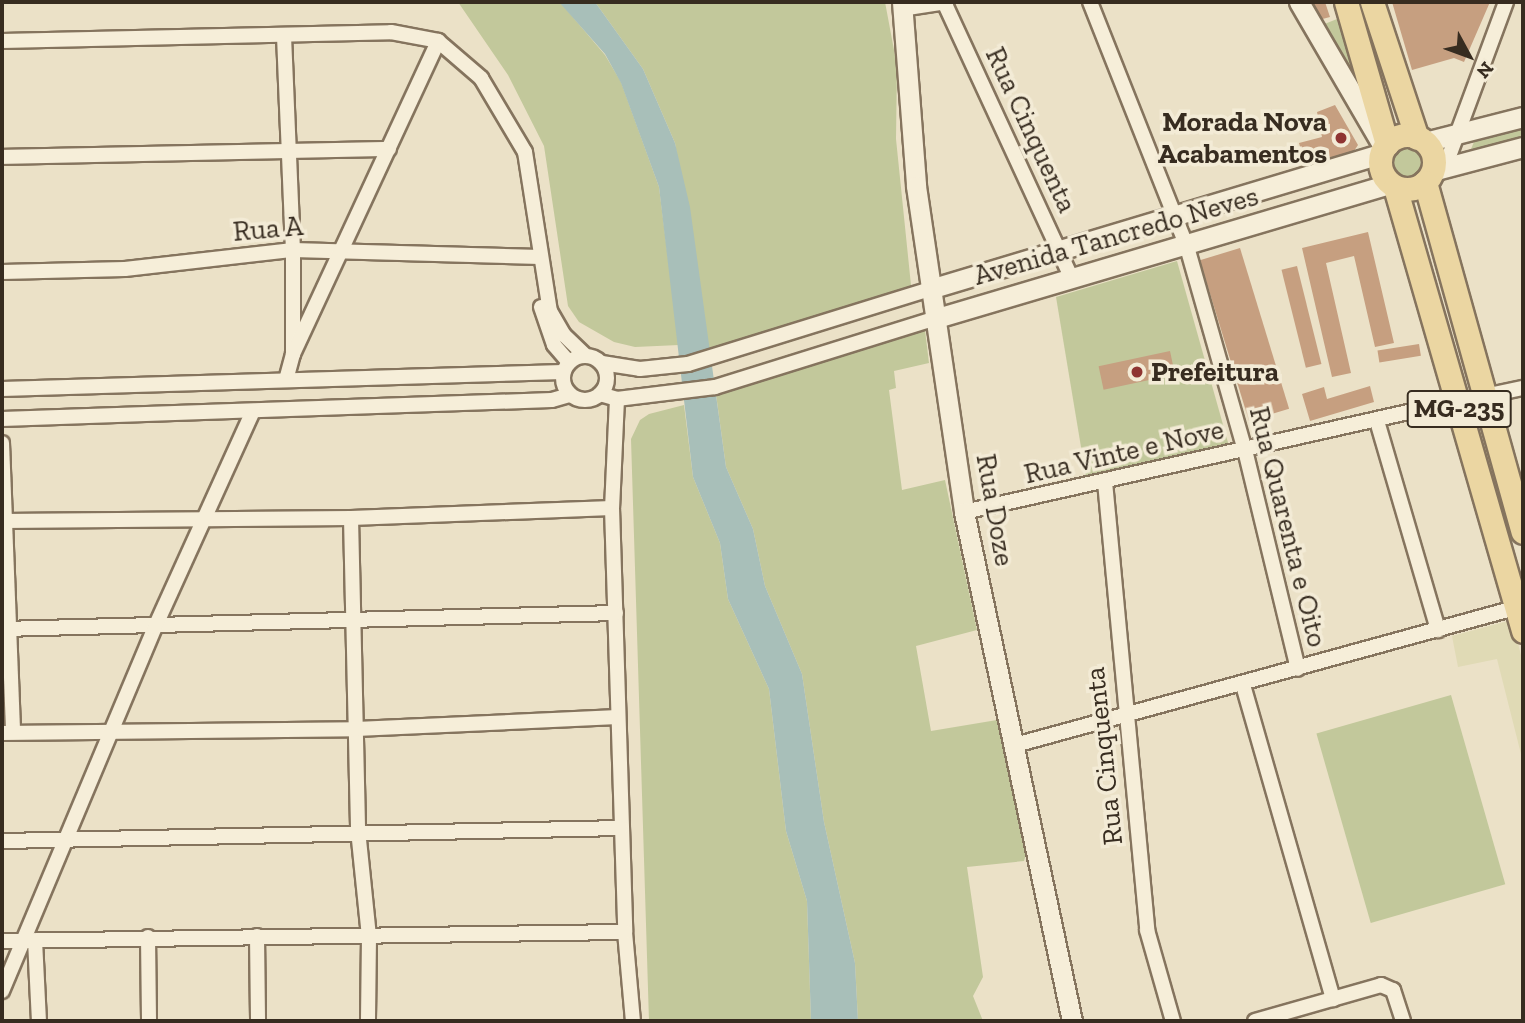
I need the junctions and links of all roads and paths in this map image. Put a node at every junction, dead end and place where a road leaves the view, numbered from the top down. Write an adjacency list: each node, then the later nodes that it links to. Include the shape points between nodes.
1 (945, 2): 7 (street); 30 (street, Rua Cinquenta)
2 (1090, 2): 25 (street, Rua Quarenta e Oito)
3 (1299, 2): 11 (street)
4 (1346, 2): 11 (main road)
5 (1372, 2): 14 (main road)
6 (1506, 2): 13 (street)
7 (901, 6): 34 (street, Rua Doze)
8 (284, 36): 9 (street); 10 (street, via 391,32); 18 (street)
9 (2, 41)
10 (438, 41): 16 (street); 31 (street, via 481,78 525,152)
11 (1359, 90): 17 (main road)
12 (1523, 117): 13 (street)
13 (1454, 134): 14 (street); 21 (street)
14 (1421, 140): 17 (main road, via 1399,136); 21 (main road, via 1433,156)
15 (1523, 147): 21 (street)
16 (389, 149): 18 (street); 28 (street)
17 (1384, 149): 20 (street, Avenida Tancredo Neves); 23 (main road, via 1380,170)
18 (287, 151): 19 (street); 29 (street)
19 (2, 156)
20 (1356, 161): 22 (street, Avenida Tancredo Neves); 24 (street)
21 (1434, 173): 23 (main road, via 1412,188); 45 (main road, MG-235)
22 (1279, 184): 25 (street, Avenida Tancredo Neves); 26 (street)
23 (1392, 185): 24 (street, Avenida Tancredo Neves); 47 (main road, MG-235)
24 (1364, 192): 26 (street, Avenida Tancredo Neves)
25 (1177, 215): 27 (street, Rua Quarenta e Oito); 30 (street, Avenida Tancredo Neves)
26 (1286, 216): 27 (street, Avenida Tancredo Neves)
27 (1187, 247): 33 (street, Avenida Tancredo Neves); 52 (street, Rua Quarenta e Oito)
28 (341, 249): 29 (street, Rua A); 31 (street, Rua A); 36 (street)
29 (293, 250): 32 (street, Rua A, via 125,269); 36 (street)
30 (1060, 250): 33 (street, Rua Cinquenta); 34 (street, Avenida Tancredo Neves)
31 (537, 257): 37 (street, via 550,311 564,335); 39 (street, via 545,321)
32 (2, 272)
33 (1072, 279): 35 (street, Avenida Tancredo Neves)
34 (930, 289): 35 (street, Rua Doze); 38 (street, via 688,364 640,369)
35 (937, 318): 46 (street, via 715,387); 55 (street, Rua Doze)
36 (293, 354): 40 (street)
37 (585, 355): 38 (street); 39 (street)
38 (602, 363): 43 (street, via 607,376)
39 (566, 367): 40 (street); 44 (street)
40 (287, 377): 42 (street)
41 (1523, 388): 45 (street)
42 (2, 389)
43 (600, 394): 44 (street, via 588,400); 46 (street)
44 (570, 395): 48 (street, via 552,400)
45 (1485, 396): 59 (main road, MG-235)
46 (617, 399): 54 (street)
47 (1457, 401): 50 (street, Rua Vinte e Nove); 60 (main road, MG-235)
48 (253, 411): 49 (street); 56 (street)
49 (2, 419)
50 (1377, 421): 52 (street, Rua Vinte e Nove); 65 (street)
51 (2, 443): 58 (street)
52 (1245, 450): 53 (street, Rua Vinte e Nove); 67 (street, Rua Quarenta e Oito)
53 (1105, 482): 55 (street, Rua Vinte e Nove); 69 (street, Rua Cinquenta)
54 (612, 508): 57 (street); 61 (street)
55 (964, 512): 74 (street, Rua Doze)
56 (206, 518): 57 (street); 58 (street); 63 (street)
57 (351, 518): 62 (street)
58 (4, 521): 64 (street)
59 (1523, 533)
60 (1520, 607): 65 (street); 66 (main road, MG-235)
61 (616, 613): 62 (street); 70 (street)
62 (354, 622): 63 (street); 71 (street)
63 (155, 627): 64 (street); 72 (street)
64 (6, 629): 73 (street)
65 (1438, 630): 67 (street)
66 (1523, 631)
67 (1298, 669): 68 (street)
68 (1243, 685): 69 (street); 86 (street)
69 (1124, 716): 74 (street); 93 (street, Rua Cinquenta, via 1147,930)
70 (618, 717): 71 (street); 75 (street)
71 (356, 729): 72 (street); 76 (street)
72 (110, 732): 73 (street); 77 (street)
73 (7, 733)
74 (1015, 745): 92 (street, Rua Doze)
75 (621, 828): 76 (street); 79 (street)
76 (358, 830): 77 (street); 82 (street)
77 (68, 840): 78 (street); 83 (street)
78 (2, 841)
79 (625, 932): 82 (street); 91 (street)
80 (257, 936): 81 (street); 82 (street); 89 (street)
81 (148, 937): 83 (street); 88 (street)
82 (369, 937): 90 (street)
83 (29, 940): 84 (street); 85 (street); 87 (street)
84 (2, 941)
85 (2, 991)
86 (1333, 999): 94 (street); 95 (street, via 1381,985 1392,990)
87 (39, 1021)
88 (149, 1021)
89 (258, 1021)
90 (368, 1021)
91 (633, 1021)
92 (1072, 1021)
93 (1172, 1021)
94 (1255, 1021)
95 (1403, 1021)

